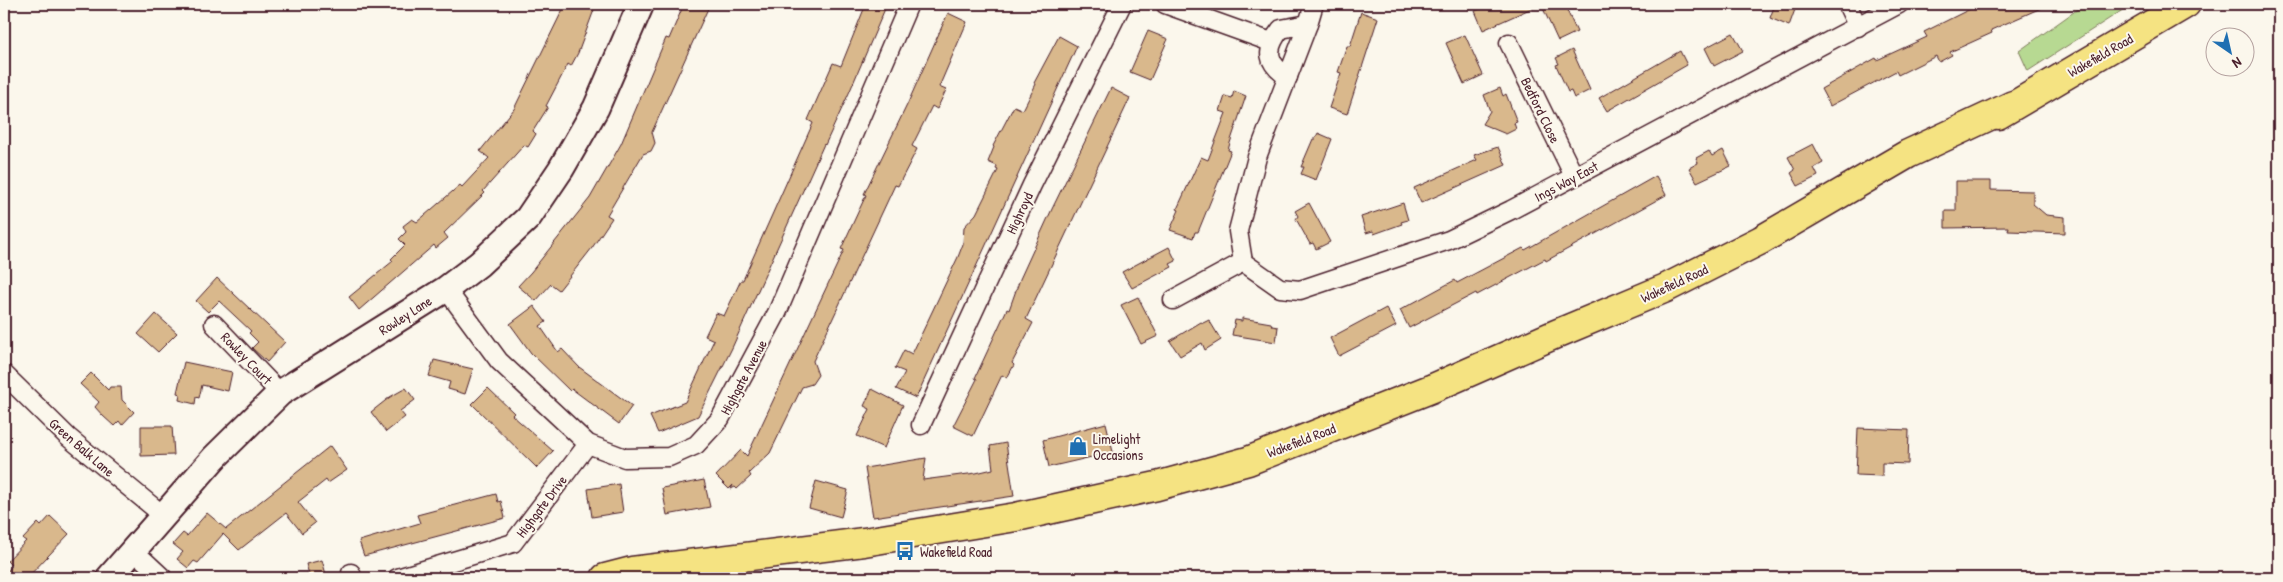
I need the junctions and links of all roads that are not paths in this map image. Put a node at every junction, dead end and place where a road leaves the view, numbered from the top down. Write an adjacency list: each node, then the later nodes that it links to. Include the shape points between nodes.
1 (641, 4): 16 (main road, Rowley Lane, via 596,108 528,218 479,264)
2 (909, 4): 22 (street, Highgate Avenue, via 777,313 720,419 696,445 669,457 625,458)
3 (1122, 4): 21 (street, Highroyd, via 1032,185)
4 (1165, 4): 11 (street)
5 (1314, 4): 9 (street)
6 (1847, 4): 10 (street)
7 (1899, 4): 10 (street, Ings Way East)
8 (2186, 4): 28 (highway, Wakefield Road, via 2013,105 1908,154 1761,240 1666,288 1433,388 1248,461 1157,486 1016,517 864,542 632,571)
9 (1308, 24): 11 (street, via 1281,29); 13 (street)
10 (1858, 27): 14 (street, Ings Way East)
11 (1271, 42): 13 (street, via 1270,56 1276,69)
12 (1509, 43): 14 (street, Bedford Close)
13 (1288, 77): 15 (street, via 1257,156 1238,231)
14 (1574, 176): 15 (street, Ings Way East, via 1449,240 1300,290 1280,288)
15 (1243, 262): 17 (street)
16 (446, 289): 20 (main road, Rowley Lane); 22 (street, Highgate Avenue, via 499,362)
17 (1173, 300)
18 (214, 324): 20 (street, Rowley Court)
19 (4, 374): 23 (street, Green Balk Lane, via 68,437)
20 (280, 393): 23 (main road, Rowley Lane, via 214,458)
21 (921, 425)
22 (588, 444): 27 (street, Highgate Drive, via 513,543)
23 (164, 516): 24 (main road, Rowley Lane)
24 (134, 551): 25 (main road, Rowley Lane); 26 (street)
25 (109, 578)
26 (163, 578)
27 (397, 578)
28 (605, 578)

